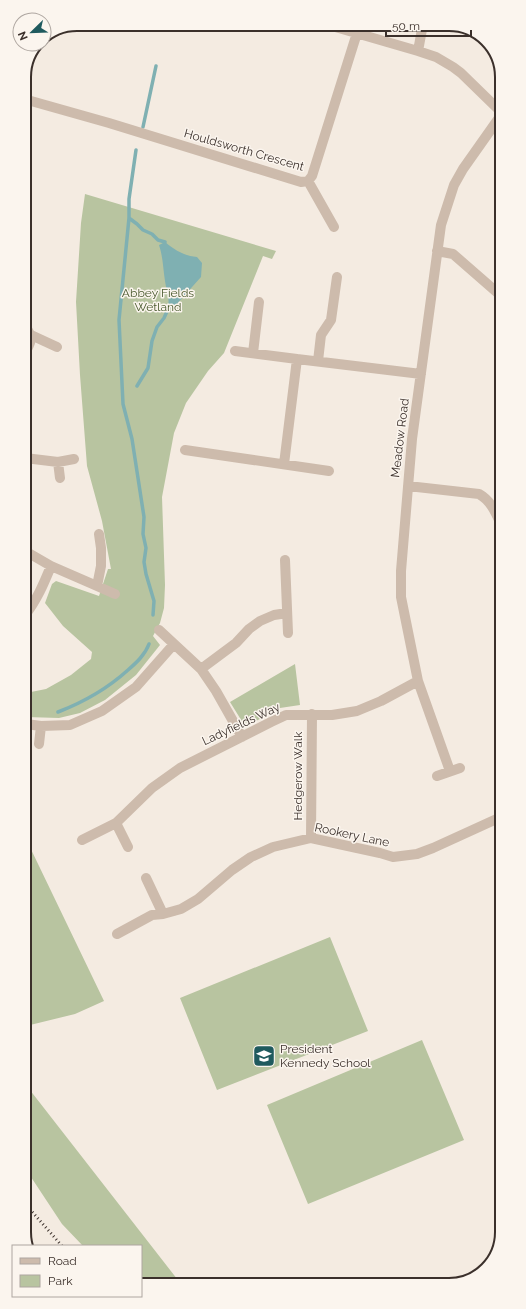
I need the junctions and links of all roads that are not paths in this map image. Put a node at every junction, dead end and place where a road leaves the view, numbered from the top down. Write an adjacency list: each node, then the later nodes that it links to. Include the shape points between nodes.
1 (350, 31): 3 (street)
2 (422, 31): 4 (street)
3 (357, 33): 4 (street); 8 (street, Houldsworth Crescent, via 312,176)
4 (418, 51): 6 (street, via 453,66)
5 (31, 101): 8 (street, Houldsworth Crescent, via 301,182)
6 (495, 106)
7 (495, 124): 10 (street, Meadow Road, via 454,185 441,225)
8 (308, 181): 9 (street)
9 (334, 227)
10 (437, 251): 12 (street, via 453,254); 21 (street, Meadow Road)
11 (337, 277): 20 (street, via 331,320 321,335)
12 (495, 291)
13 (259, 302): 18 (street)
14 (31, 335): 15 (street); 16 (street)
15 (31, 342)
16 (57, 347)
17 (235, 351): 18 (street)
18 (252, 353): 19 (street)
19 (297, 359): 20 (street); 26 (street)
20 (318, 361): 21 (street)
21 (421, 374): 29 (street, Meadow Road)
22 (185, 450): 26 (street)
23 (31, 459): 25 (street)
24 (74, 459): 25 (street)
25 (58, 462): 28 (street)
26 (284, 464): 27 (street)
27 (329, 471)
28 (60, 478)
29 (408, 486): 30 (street, via 479,494 484,496); 43 (street, Meadow Road, via 400,571 401,597)
30 (495, 512)
31 (99, 534): 35 (street, via 101,566)
32 (31, 555): 34 (street)
33 (285, 560): 38 (street)
34 (50, 566): 35 (street); 37 (street)
35 (97, 586): 36 (street)
36 (115, 594)
37 (31, 608)
38 (287, 613): 40 (street); 42 (street, via 260,621)
39 (160, 631): 41 (street)
40 (288, 633)
41 (174, 644): 42 (street); 46 (street, via 136,688 102,711 70,725)
42 (201, 669): 47 (street)
43 (418, 681): 44 (street, Ladyfields Way, via 357,711 332,715); 49 (street, Meadow Road, via 455,770)
44 (312, 714): 47 (street, Ladyfields Way, via 286,715); 52 (street, Hedgerow Walk)
45 (31, 725): 46 (street)
46 (41, 726): 48 (street)
47 (242, 737): 51 (street, Ladyfields Way, via 174,772 152,788)
48 (39, 744)
49 (437, 776)
50 (495, 820): 52 (street, Rookery Lane, via 434,848 417,854 393,857)
51 (116, 823): 53 (street, Ladyfields Way); 54 (street)
52 (311, 838): 56 (street, Rookery Lane, via 273,847 251,856 198,899 181,909)
53 (82, 840)
54 (128, 847)
55 (146, 878): 56 (street)
56 (163, 914): 57 (street, Rookery Lane, via 152,915)
57 (117, 934)

